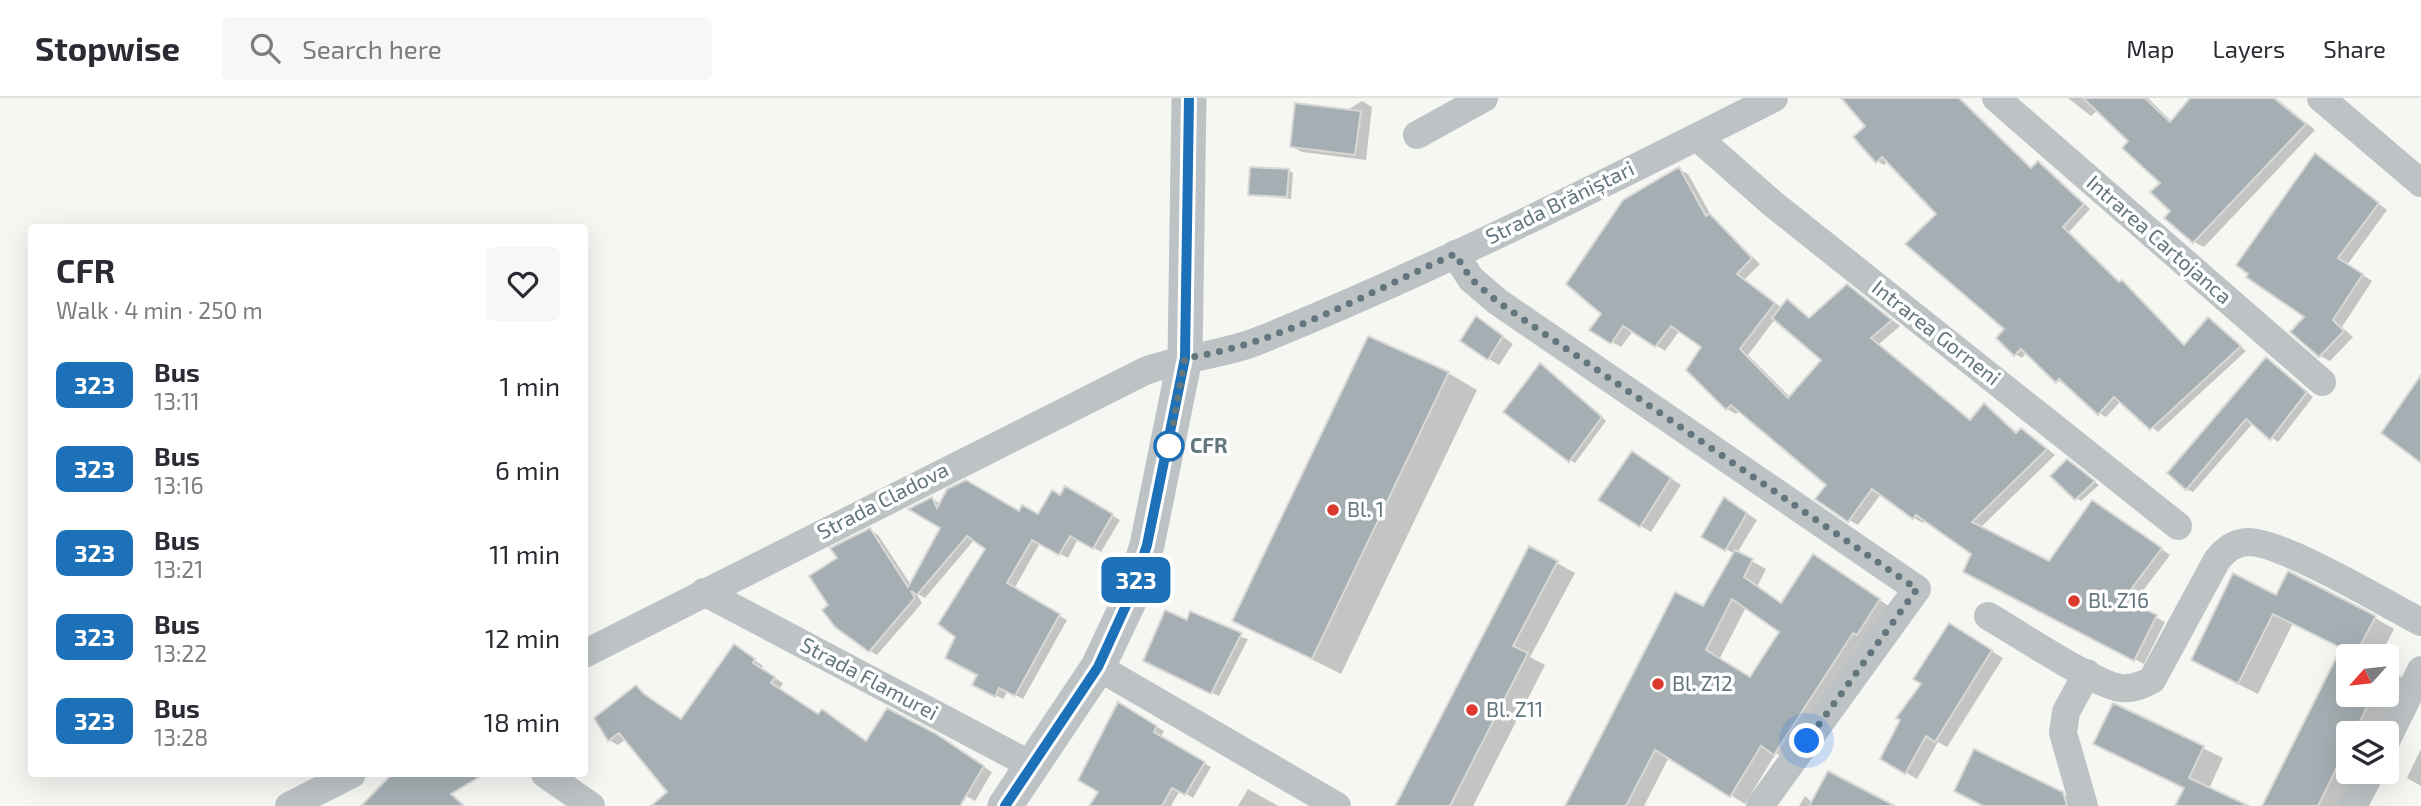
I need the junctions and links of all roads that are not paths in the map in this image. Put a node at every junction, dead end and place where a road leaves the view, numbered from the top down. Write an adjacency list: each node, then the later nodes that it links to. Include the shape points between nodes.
1 (1189, 98): 10 (street)
2 (1484, 98): 6 (street)
3 (1774, 98): 7 (street, Strada Brăniștari)
4 (1996, 98): 11 (street, Intrarea Cartojanca)
5 (2321, 98): 8 (street)
6 (1417, 135)
7 (1697, 137): 9 (street, Strada Brăniștari); 12 (street, Intrarea Gorneni, via 1773,204)
8 (2421, 183)
9 (1455, 254): 10 (street, Strada Brăniștari, via 1261,340); 29 (street, via 1471,279 1498,302 1917,589)
10 (1185, 358): 13 (street, Strada Cladova, via 1145,371); 17 (street, via 1147,545)
11 (2322, 382)
12 (2178, 526)
13 (704, 592): 16 (street, Strada Cladova); 21 (street, Strada Flamurei)
14 (1988, 617): 19 (street)
15 (2421, 622): 19 (street, via 2285,552 2264,544 2238,543 2217,560 2152,680 2138,687 2119,688)
16 (588, 652)
17 (1098, 667): 21 (street); 28 (street)
18 (2421, 670): 20 (street)
19 (2087, 673): 30 (street, via 2066,712 2063,733)
20 (2396, 721)
21 (1033, 766): 27 (street)
22 (346, 777): 25 (street)
23 (549, 777): 26 (street)
24 (2365, 784): 31 (street)
25 (289, 806)
26 (591, 806)
27 (1005, 806)
28 (1337, 806)
29 (1760, 806)
30 (2084, 806)
31 (2353, 806)

